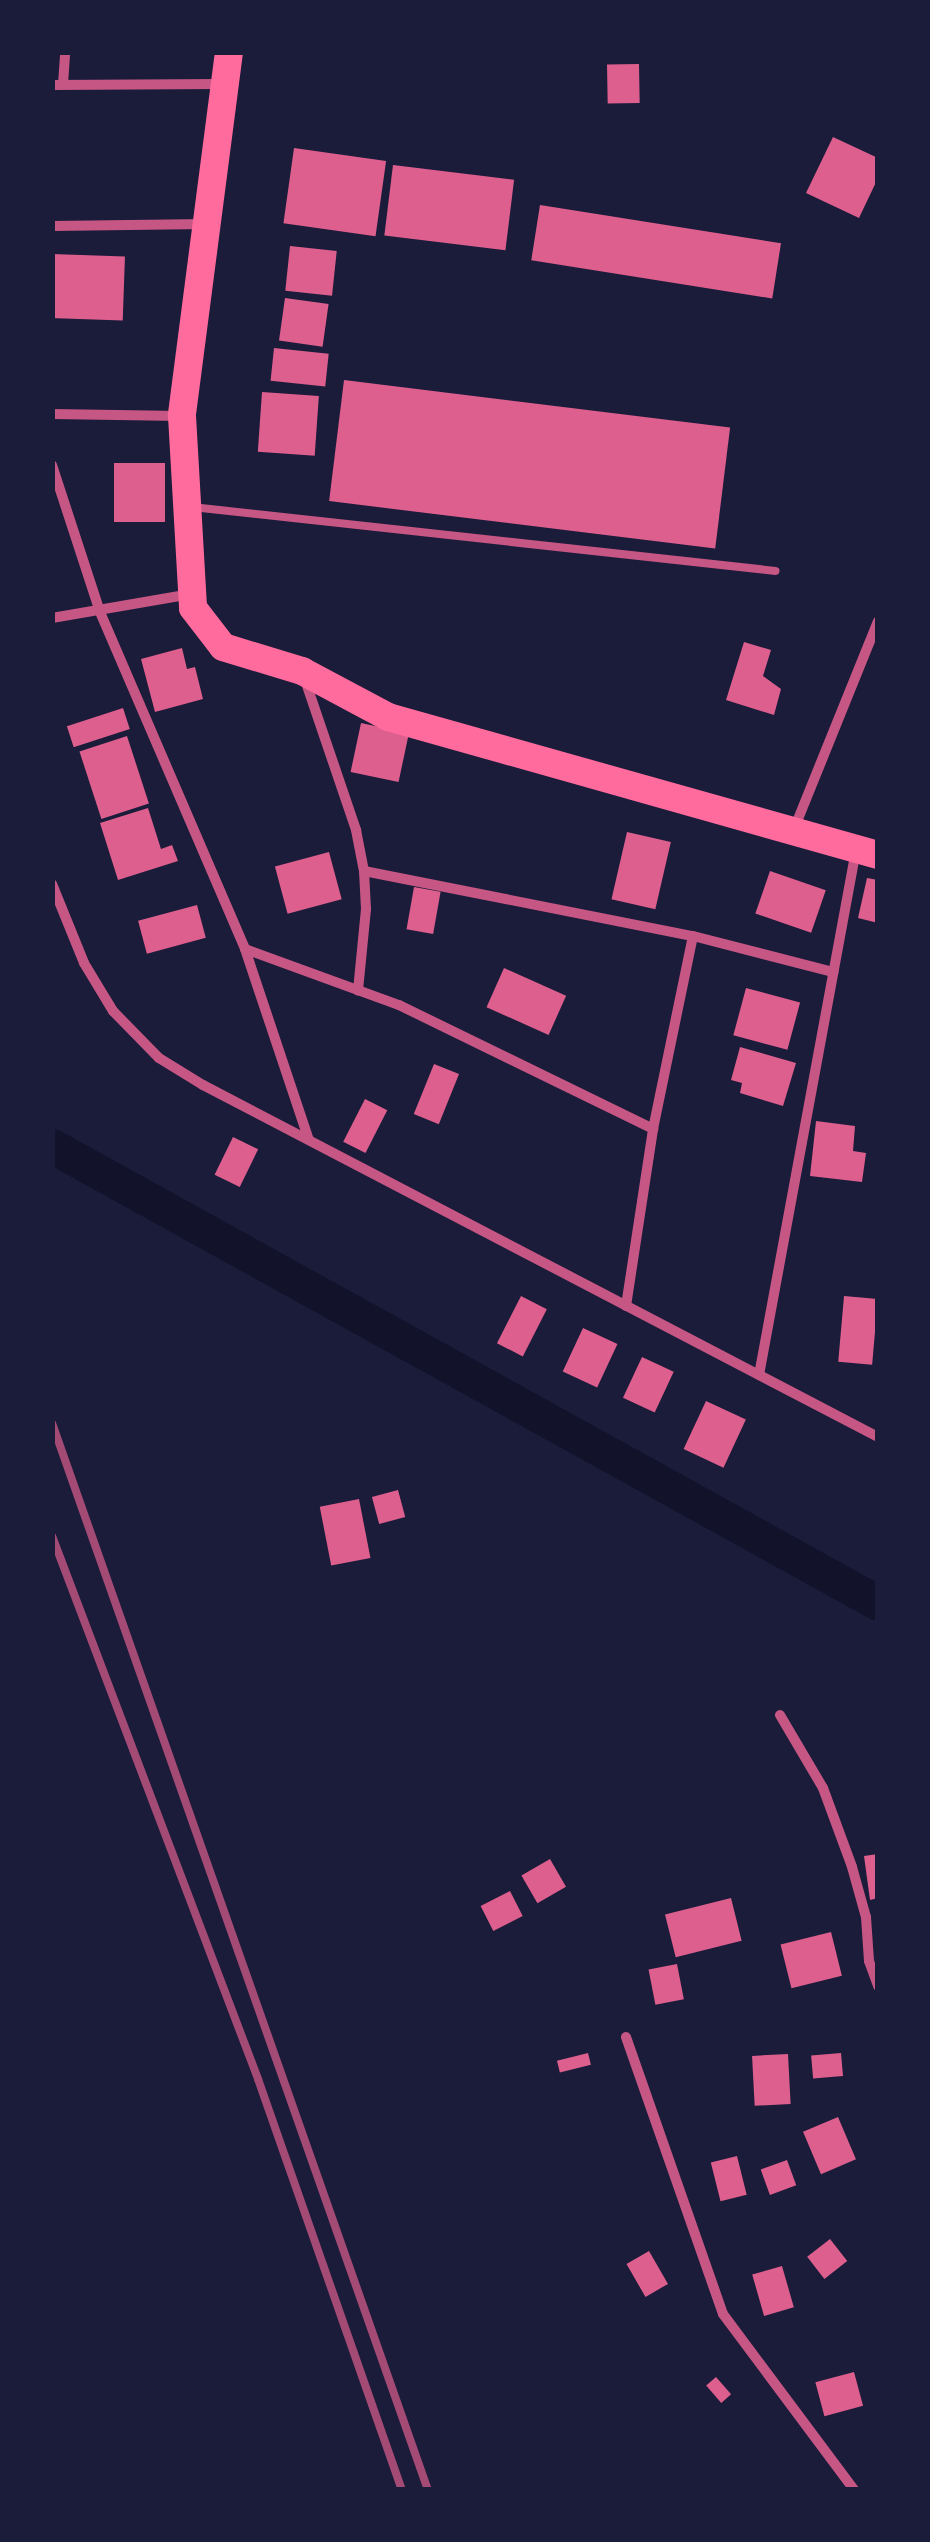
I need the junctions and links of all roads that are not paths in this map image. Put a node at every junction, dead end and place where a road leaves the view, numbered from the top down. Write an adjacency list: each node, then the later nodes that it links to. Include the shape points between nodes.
1 (65, 52): 3 (street)
2 (228, 52): 4 (highway)
3 (58, 84): 4 (street)
4 (224, 84): 5 (highway)
5 (206, 224): 6 (street); 8 (highway)
6 (52, 226)
7 (52, 414): 8 (street)
8 (182, 416): 10 (highway)
9 (52, 465): 13 (street)
10 (188, 506): 11 (lane); 12 (highway)
11 (776, 571)
12 (192, 594): 13 (street); 16 (highway, via 194,608 223,647)
13 (100, 612): 14 (street); 22 (street)
14 (52, 618)
15 (878, 621): 17 (street)
16 (302, 671): 17 (highway, via 388,717); 19 (street)
17 (793, 831): 18 (highway)
18 (867, 852): 23 (street)
19 (364, 871): 21 (street); 24 (street)
20 (52, 884): 26 (street, via 84,963 113,1011 159,1058)
21 (693, 936): 23 (street); 25 (street)
22 (244, 949): 24 (street); 26 (street)
23 (833, 972): 28 (street)
24 (358, 991): 25 (street)
25 (653, 1129): 27 (street)
26 (309, 1140): 27 (street)
27 (626, 1306): 28 (street)
28 (760, 1375): 29 (street)
29 (878, 1437)
30 (780, 1715): 31 (street, via 823,1788 852,1866)
31 (878, 1986)
32 (626, 2037): 33 (street, via 722,2314)
33 (854, 2490)

